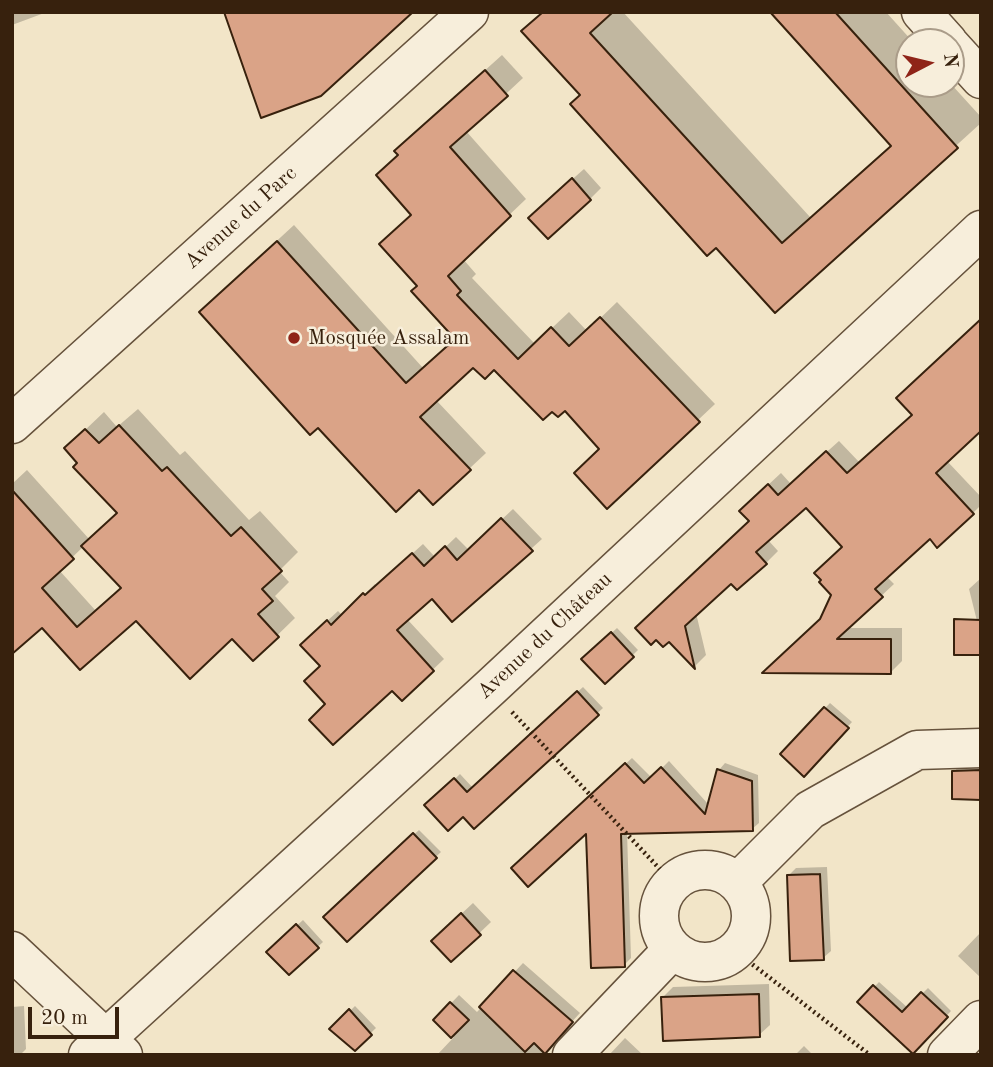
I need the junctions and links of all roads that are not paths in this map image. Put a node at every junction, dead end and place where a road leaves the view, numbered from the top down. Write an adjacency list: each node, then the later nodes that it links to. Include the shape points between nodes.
1 (469, 12): 7 (street, Avenue du Parc)
2 (921, 12): 3 (street)
3 (935, 28)
4 (965, 62): 5 (street)
5 (981, 79)
6 (981, 230): 13 (street, Avenue du Château)
7 (12, 424)
8 (981, 748): 9 (street, via 917,750 810,810)
9 (737, 883): 10 (street, via 712,870 698,870 673,883 659,916); 10 (street, via 746,895 750,925 735,950 711,962 684,957)
10 (673, 949): 14 (street)
11 (12, 951): 13 (street)
12 (981, 1020): 15 (street)
13 (105, 1049)
14 (572, 1055)
15 (947, 1055)

